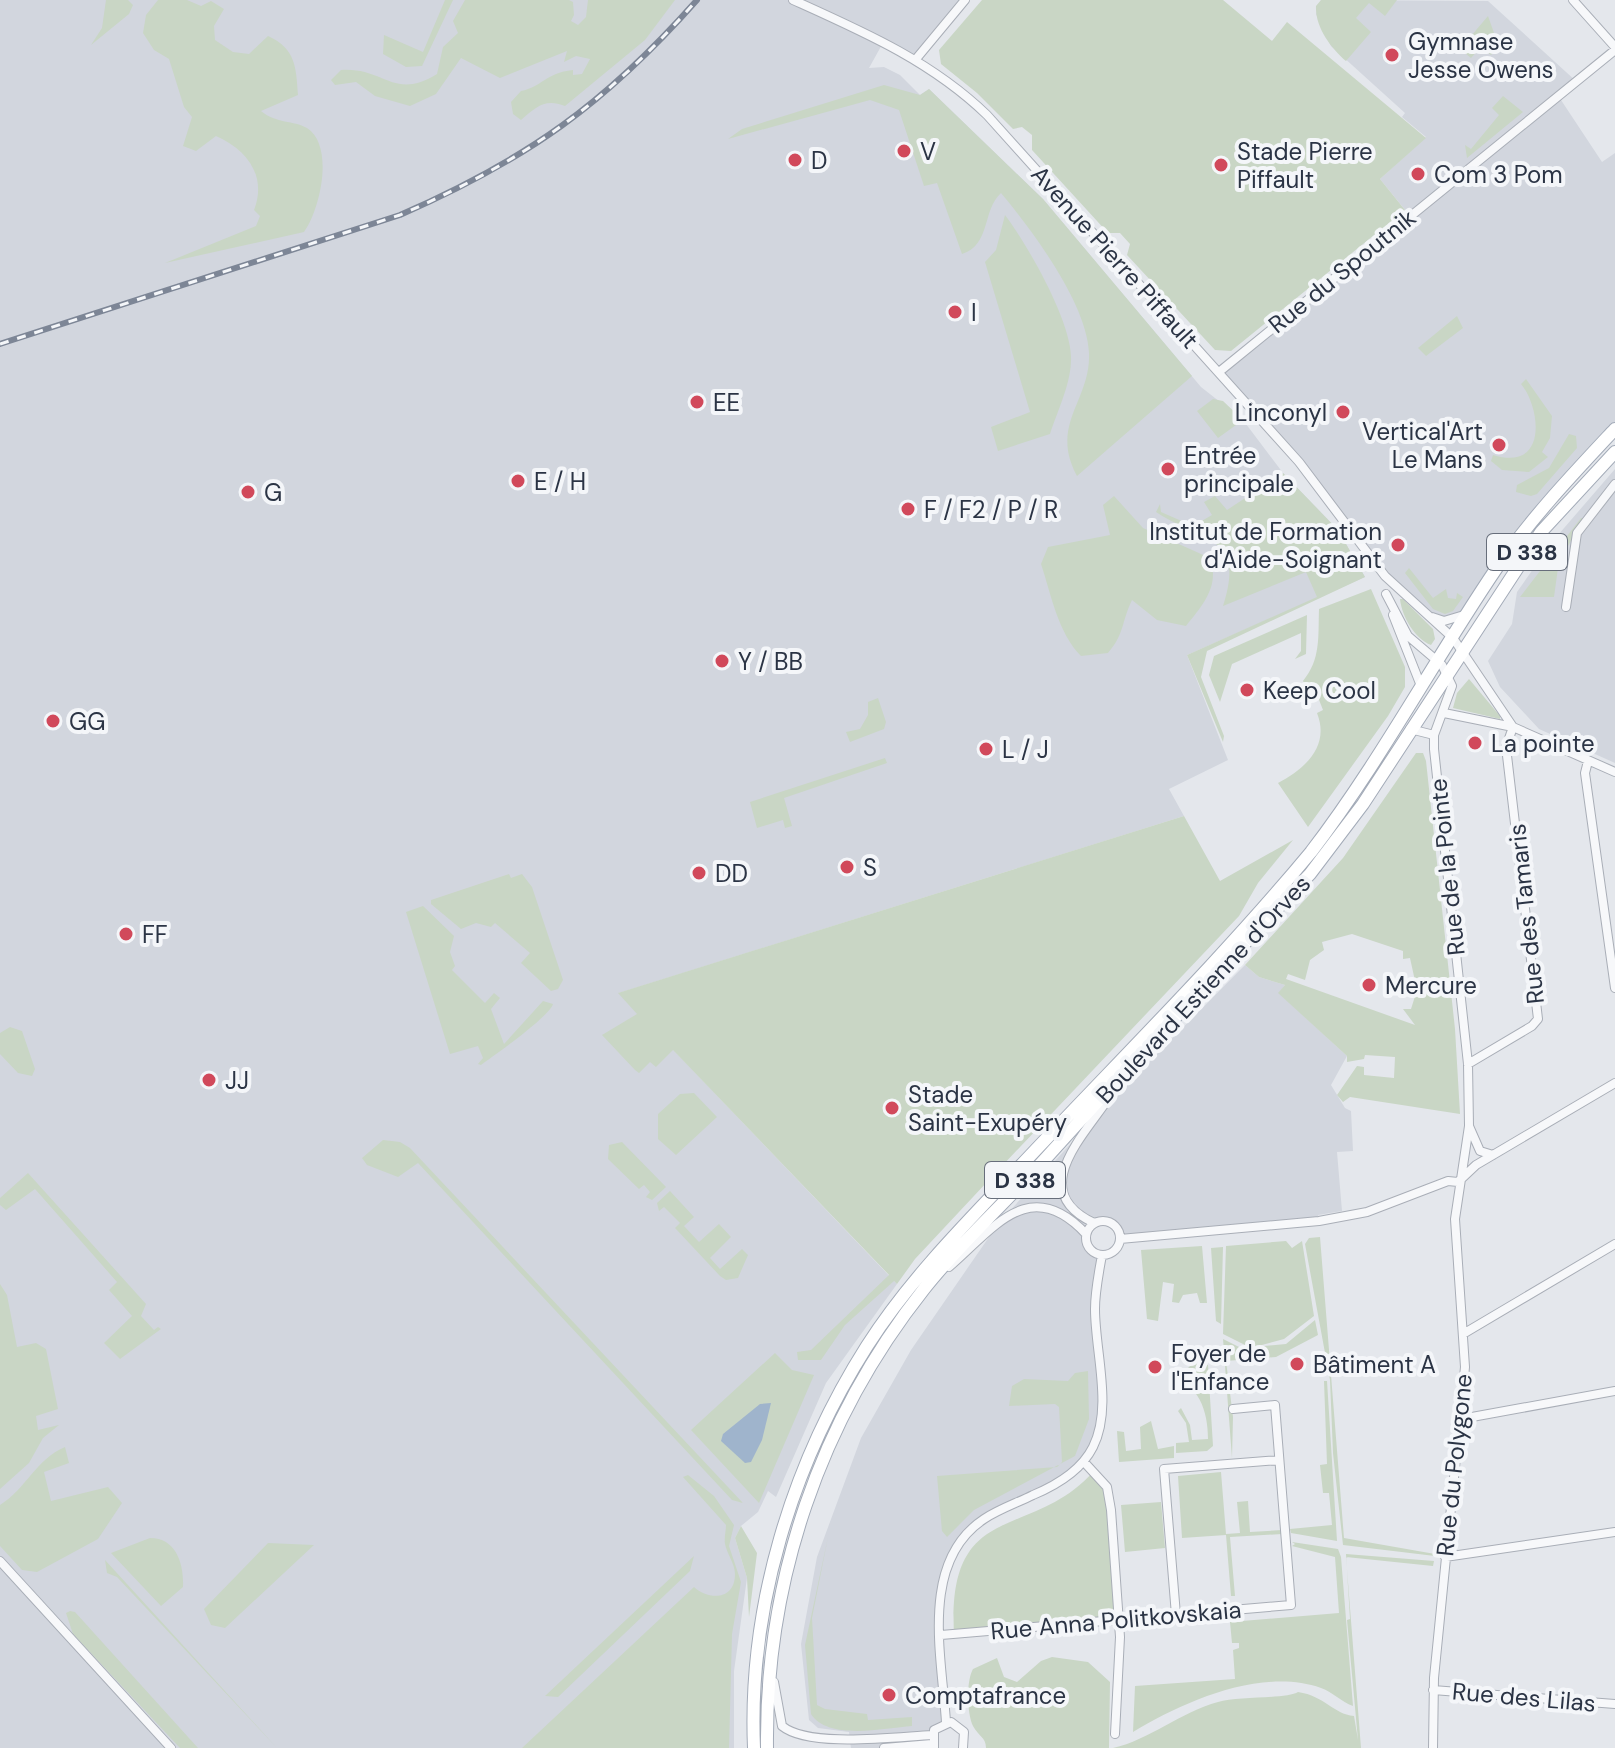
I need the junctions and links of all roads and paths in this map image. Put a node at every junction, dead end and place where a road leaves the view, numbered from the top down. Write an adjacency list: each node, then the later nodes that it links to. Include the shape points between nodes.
1 (793, 0): 5 (street, Avenue Pierre Piffault)
2 (965, 0): 5 (street)
3 (1573, 0): 4 (street)
4 (1615, 48): 6 (street, Rue du Spoutnik)
5 (916, 59): 6 (street, Avenue Pierre Piffault, via 988,116)
6 (1219, 372): 10 (street, Avenue Pierre Piffault, via 1299,462)
7 (1615, 429): 14 (main road, Boulevard Estienne d'Orves / D 338, via 1529,524)
8 (1615, 452): 16 (main road, Boulevard Estienne d'Orves / D 338, via 1541,532)
9 (1615, 484): 12 (street, via 1577,533)
10 (1385, 576): 11 (street); 13 (street, Avenue Pierre Piffault)
11 (1386, 594): 17 (street, via 1408,636); 18 (street)
12 (1566, 607)
13 (1418, 608): 14 (street, via 1441,621); 15 (street, Avenue Pierre Piffault)
14 (1469, 612): 15 (main road, Boulevard Estienne d'Orves / D 338)
15 (1453, 638): 16 (street, Avenue Pierre Piffault); 17 (main road, Boulevard Estienne d'Orves / D 338)
16 (1461, 653): 17 (main road, Boulevard Estienne d'Orves / D 338); 20 (street, Avenue Pierre Piffault)
17 (1444, 667): 18 (main road, Boulevard Estienne d'Orves / D 338); 19 (street, via 1452,692); 21 (main road, Boulevard Estienne d'Orves / D 338)
18 (1421, 686): 57 (main road, Boulevard Estienne d'Orves / D 338, via 1302,863 957,1235 867,1346 824,1421 783,1527 760,1641)
19 (1444, 713): 20 (street); 22 (street)
20 (1513, 727): 23 (street); 26 (street, Rue des Tamaris, via 1506,747 1537,1020)
21 (1410, 729): 22 (street); 27 (main road, Boulevard Estienne d'Orves / D 338, via 1310,874)
22 (1434, 735): 26 (street, Rue de la Pointe)
23 (1588, 761): 24 (street); 25 (street, via 1585,777)
24 (1615, 772)
25 (1615, 988)
26 (1468, 1064): 29 (street, Rue de la Pointe)
27 (1125, 1071): 32 (street, via 1102,1110 1074,1142 1065,1168 1066,1198); 37 (main road, Boulevard Estienne d'Orves / D 338)
28 (1615, 1083): 30 (street)
29 (1469, 1126): 30 (street, via 1480,1151); 31 (street, Rue du Polygone)
30 (1493, 1155): 31 (street)
31 (1458, 1182): 34 (street, via 1448,1181 1367,1212 1319,1221); 38 (street, Rue du Polygone, via 1455,1219)
32 (1094, 1223): 33 (street); 34 (street, via 1112,1223)
33 (1086, 1234): 36 (street, via 1091,1250); 37 (street, via 1052,1208 1015,1209)
34 (1120, 1239): 36 (street, via 1114,1250)
35 (1615, 1244): 38 (street)
36 (1102, 1255): 43 (street, via 1095,1308 1102,1414)
37 (924, 1288): 50 (main road, Boulevard Estienne d'Orves / D 338, via 863,1376 819,1463 790,1553)
38 (1463, 1334): 41 (street, Rue du Polygone)
39 (1615, 1391): 41 (street)
40 (1233, 1409): 42 (street, via 1275,1405)
41 (1461, 1419): 45 (street, Rue du Polygone)
42 (1279, 1460): 47 (street, Rue Anna Politkovskaia, via 1291,1605); 47 (street, via 1164,1469)
43 (1084, 1462): 48 (street, via 1109,1492); 49 (street, via 1051,1487 984,1518 961,1539 943,1578)
44 (1615, 1532): 45 (street)
45 (1445, 1557): 51 (street, Rue du Polygone)
46 (0, 1561): 56 (street)
47 (1176, 1615): 48 (street, Rue Anna Politkovskaia)
48 (1119, 1620): 49 (street, Rue Anna Politkovskaia); 54 (street)
49 (941, 1635): 53 (street)
50 (772, 1649): 55 (street, via 777,1713 790,1734 827,1741); 58 (main road, Boulevard Estienne d'Orves / D 338)
51 (1433, 1690): 52 (street, Rue des Lilas); 61 (street, Rue du Polygone)
52 (1615, 1704)
53 (946, 1722): 55 (street, via 938,1725); 60 (street, via 964,1732)
54 (1115, 1734)
55 (933, 1743): 59 (street)
56 (171, 1748)
57 (754, 1748)
58 (767, 1748)
59 (884, 1748)
60 (963, 1748)
61 (1433, 1748)

